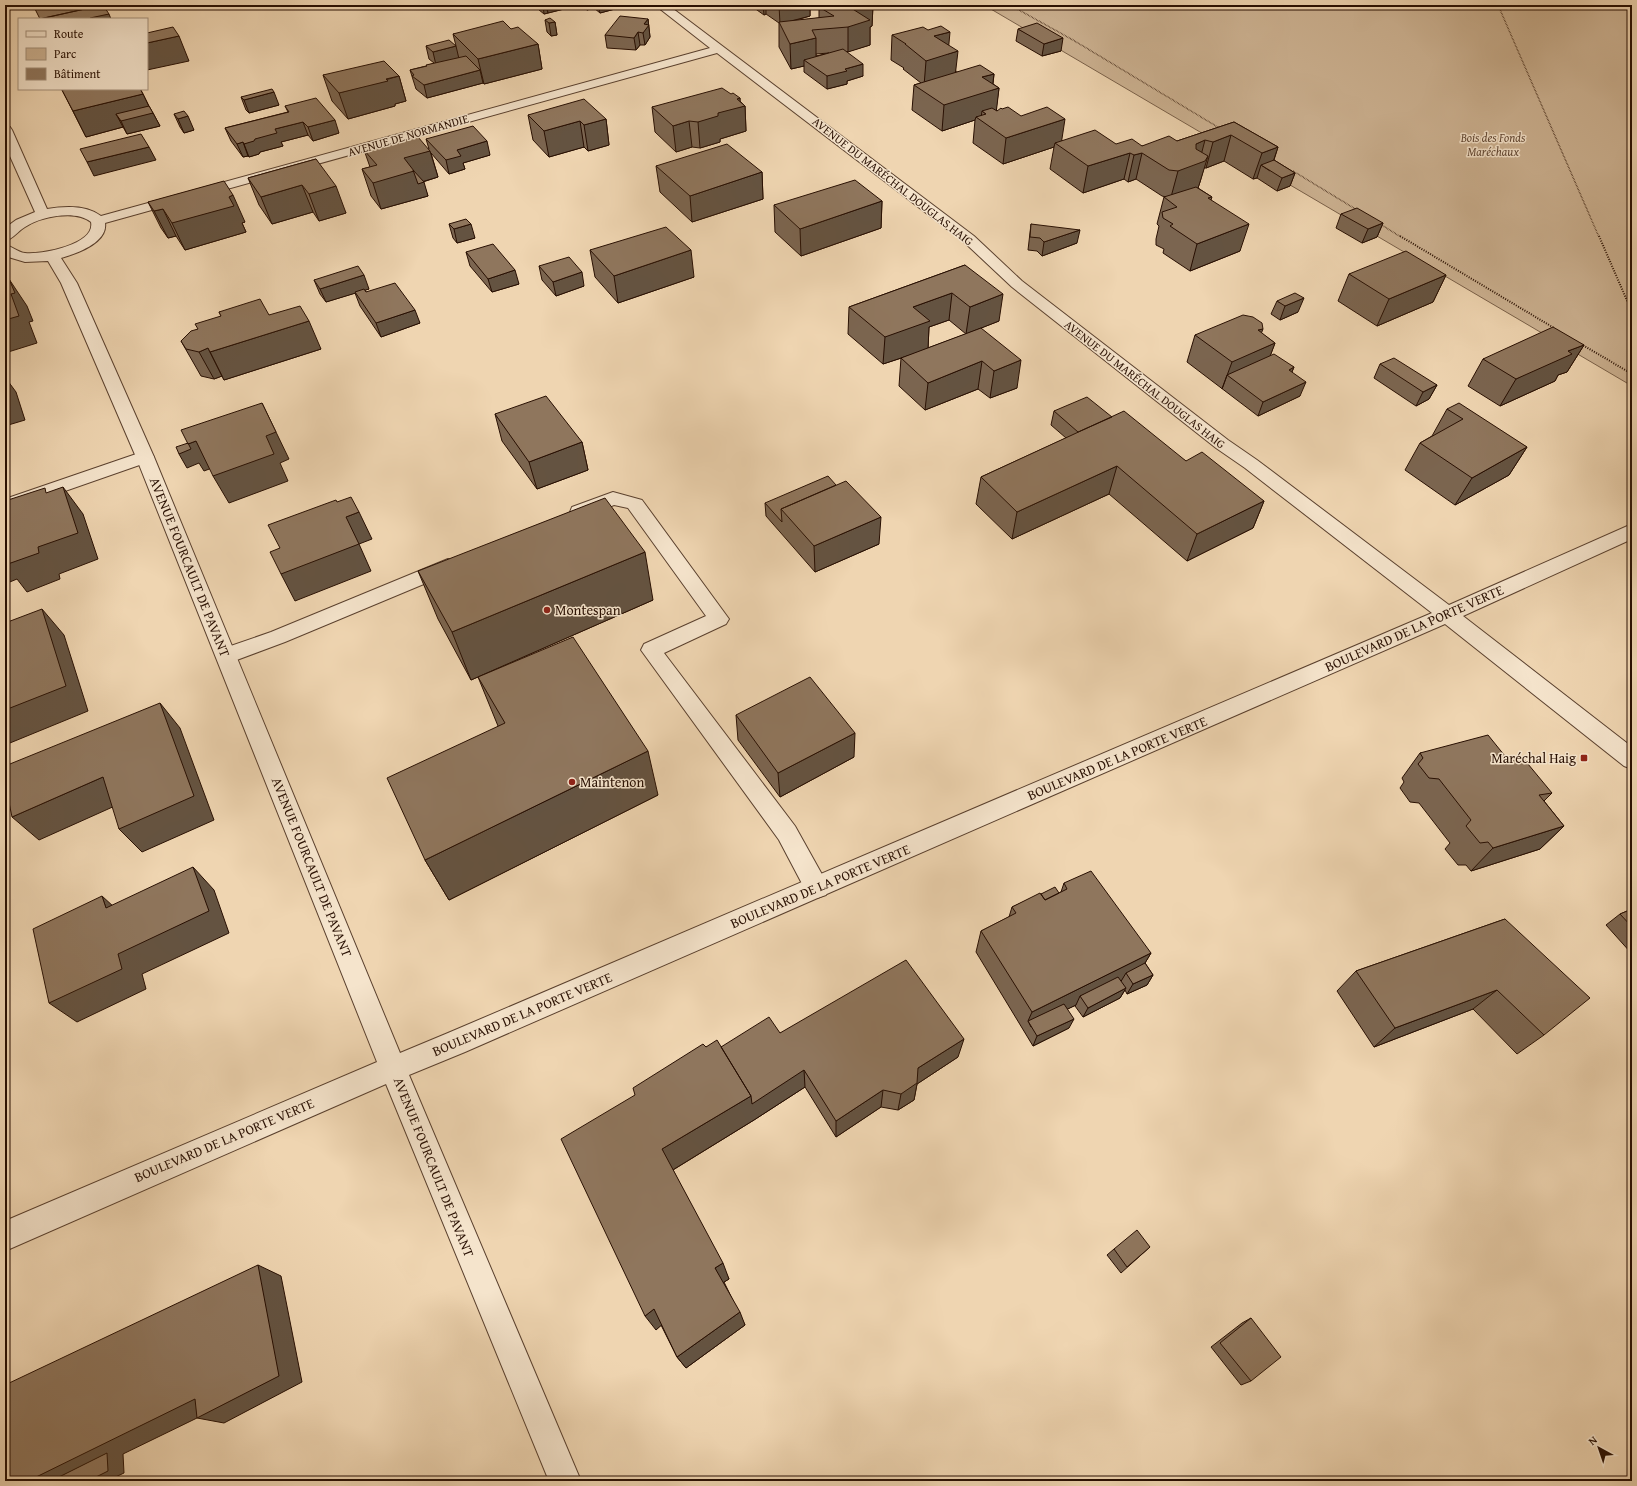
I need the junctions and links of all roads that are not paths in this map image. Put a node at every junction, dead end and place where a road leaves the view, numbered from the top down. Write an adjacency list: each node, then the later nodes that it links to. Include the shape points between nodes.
1 (661, 5): 2 (street, AVENUE DU MARÉCHAL DOUGLAS HAIG)
2 (718, 49): 5 (street, AVENUE DE NORMANDIE); 14 (street, AVENUE DU MARÉCHAL DOUGLAS HAIG, via 969,239 1017,284 1222,444)
3 (5, 130): 4 (street)
4 (43, 215): 5 (street, via 83,212); 6 (street, via 22,222)
5 (98, 221): 8 (street, via 96,234 89,241)
6 (5, 237)
7 (5, 249): 8 (street, via 12,255 23,258)
8 (52, 256): 9 (street, AVENUE FOURCAULT DE PAVANT, via 69,283)
9 (145, 457): 10 (street); 15 (street, AVENUE FOURCAULT DE PAVANT)
10 (5, 506)
11 (562, 519): 17 (street, via 613,498 635,504 719,619 651,650 787,833)
12 (1632, 531): 14 (street, BOULEVARD DE LA PORTE VERTE)
13 (467, 558): 15 (street)
14 (1447, 614): 16 (street, AVENUE DU MARÉCHAL DOUGLAS HAIG); 17 (street, BOULEVARD DE LA PORTE VERTE)
15 (226, 656): 18 (street, AVENUE FOURCAULT DE PAVANT)
16 (1632, 760)
17 (817, 887): 18 (street, BOULEVARD DE LA PORTE VERTE)
18 (393, 1068): 19 (street, BOULEVARD DE LA PORTE VERTE); 20 (street, AVENUE FOURCAULT DE PAVANT)
19 (5, 1236)
20 (565, 1481)

